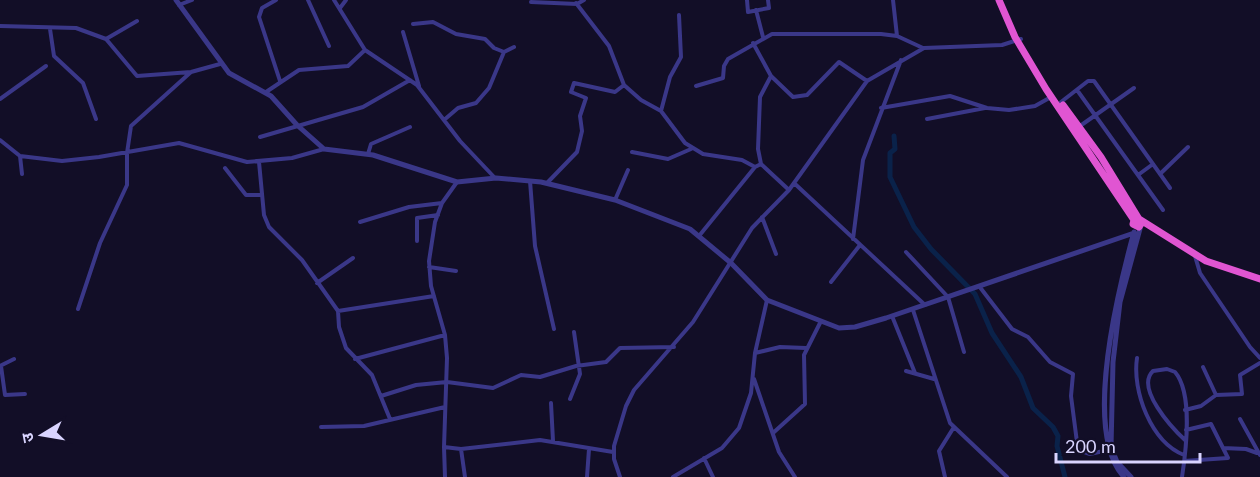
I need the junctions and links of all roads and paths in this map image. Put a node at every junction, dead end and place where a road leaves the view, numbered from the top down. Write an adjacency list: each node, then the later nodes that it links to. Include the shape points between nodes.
1 (192, 0): 11 (street)
2 (276, 0): 38 (street, via 262,8 259,17)
3 (308, 0): 27 (street)
4 (334, 0): 14 (street)
5 (346, 0): 14 (street)
6 (584, 0): 13 (street)
7 (747, 0): 15 (street, via 748,12)
8 (768, 0): 15 (street, via 769,8)
9 (893, 0): 22 (street)
10 (999, 0): 25 (highway)
11 (178, 2): 33 (street)
12 (531, 2): 13 (street)
13 (576, 3): 40 (street, via 609,46)
14 (340, 8): 30 (street)
15 (756, 10): 23 (street)
16 (679, 15): 52 (street, via 681,57 670,77)
17 (137, 21): 24 (street)
18 (413, 24): 31 (street, via 433,22 456,34 485,39)
19 (0, 26): 20 (street)
20 (50, 28): 24 (street, via 84,30); 54 (street, via 54,56 83,83)
21 (403, 33): 42 (street)
22 (897, 36): 23 (street, via 778,32); 29 (street)
23 (763, 37): 26 (street)
24 (106, 39): 35 (street, via 137,76)
25 (1019, 40): 29 (street, via 1002,45); 46 (highway); 48 (highway)
26 (753, 43): 36 (street); 41 (street, via 728,59 723,78)
27 (329, 46)
28 (514, 46): 31 (street)
29 (924, 48): 32 (street)
30 (365, 50): 37 (street); 38 (street, via 348,66 304,69)
31 (504, 52): 56 (street, via 489,88 476,103 458,108)
32 (902, 59): 39 (street); 50 (street)
33 (220, 64): 35 (street); 45 (street, via 239,80)
34 (46, 66): 47 (street)
35 (191, 72): 66 (street, via 133,122)
36 (771, 76): 39 (street, via 797,98 813,90 834,63 839,62); 70 (street, via 760,97 757,136)
37 (410, 80): 42 (street); 57 (street, via 363,107)
38 (280, 81): 45 (street)
39 (867, 81): 82 (street)
40 (624, 85): 52 (street); 81 (street, via 615,92 574,83 571,92 586,98 577,152)
41 (696, 86)
42 (419, 87): 56 (street)
43 (1134, 88): 49 (street)
44 (1077, 90): 48 (street); 49 (street, via 1092,81); 53 (street)
45 (266, 92): 57 (street)
46 (1052, 97): 51 (street, via 1029,108); 92 (highway)
47 (0, 99)
48 (1061, 102): 58 (highway)
49 (1109, 105): 53 (street); 71 (street)
50 (881, 108): 51 (street, via 950,96); 94 (street, via 863,160)
51 (987, 108): 55 (street)
52 (660, 111): 64 (street)
53 (1095, 115): 58 (street); 77 (street)
54 (96, 119)
55 (927, 119)
56 (444, 120): 78 (street)
57 (297, 125): 60 (street); 63 (street)
58 (1079, 126): 92 (highway)
59 (410, 127): 67 (street, via 371,144)
60 (260, 137)
61 (0, 140): 68 (street)
62 (1188, 147): 76 (street)
63 (324, 149): 67 (street); 69 (street)
64 (691, 149): 65 (street, via 668,159); 72 (street)
65 (632, 152)
66 (127, 153): 68 (street, via 55,161); 69 (street, via 179,143 208,149 238,162); 112 (street, via 127,185 100,243)
67 (368, 154): 80 (street)
68 (20, 156): 75 (street)
69 (259, 162): 85 (street)
70 (761, 164): 72 (street); 84 (street)
71 (1153, 164): 76 (street); 77 (street)
72 (755, 167): 93 (street)
73 (225, 168): 85 (street, via 246,195)
74 (628, 170): 86 (street)
75 (22, 174)
76 (1160, 174): 83 (street)
77 (1138, 175): 88 (street)
78 (496, 178): 79 (street); 80 (street)
79 (530, 181): 81 (street); 117 (street, via 535,246)
80 (457, 182): 87 (street)
81 (547, 183): 86 (street)
82 (794, 183): 84 (street); 94 (street)
83 (1170, 188)
84 (789, 190): 90 (street)
85 (262, 195): 106 (street, via 264,215 273,233 298,255)
86 (615, 200): 93 (street)
87 (442, 203): 89 (street); 91 (street, via 409,207)
88 (1163, 210)
89 (438, 215): 95 (street, via 417,218); 102 (street)
90 (762, 217): 98 (street); 101 (street)
91 (360, 222)
92 (1137, 224): 99 (highway); 107 (street); 156 (street, via 1113,315 1106,411); 171 (street, via 1120,302 1113,362 1111,447 1117,462)
93 (699, 236): 101 (street)
94 (853, 239): 96 (street)
95 (417, 241)
96 (860, 245): 105 (street); 111 (street)
97 (906, 252): 109 (street)
98 (776, 254)
99 (1195, 255): 104 (highway, via 1226,270); 125 (street, via 1200,273)
100 (353, 258): 106 (street)
101 (731, 263): 110 (street); 120 (street)
102 (429, 267): 103 (street); 108 (street)
103 (456, 271)
104 (1260, 279)
105 (831, 282)
106 (317, 283): 114 (street)
107 (979, 286): 109 (street); 156 (street, via 1012,329 1028,337 1050,362 1072,374 1078,450 1090,454)
108 (434, 296): 114 (street); 119 (street)
109 (948, 297): 111 (street); 122 (street)
110 (767, 300): 116 (street); 123 (street)
111 (925, 305): 113 (street)
112 (78, 309)
113 (912, 310): 115 (street); 135 (street)
114 (338, 311): 127 (street, via 341,337)
115 (892, 316): 116 (street, via 848,328); 133 (street)
116 (821, 321): 121 (street)
117 (554, 329)
118 (574, 332): 130 (street)
119 (445, 335): 127 (street); 136 (street)
120 (674, 347): 130 (street, via 620,348 606,362); 157 (street, via 630,397)
121 (806, 348): 123 (street, via 780,346); 149 (street, via 806,404)
122 (964, 352)
123 (755, 353): 134 (street)
124 (1137, 358): 160 (street, via 1135,382 1141,403 1170,446)
125 (1260, 358)
126 (14, 359): 129 (street)
127 (354, 359): 139 (street, via 372,375)
128 (1260, 363): 138 (street, via 1240,375 1242,394)
129 (0, 366): 137 (street, via 5,395)
130 (579, 366): 136 (street, via 536,377 521,375 493,388); 140 (street, via 579,379)
131 (1203, 367): 138 (street)
132 (906, 371): 133 (street)
133 (915, 373): 135 (street)
134 (753, 376): 149 (street); 159 (street, via 739,428 722,448)
135 (935, 379): 147 (street)
136 (447, 382): 139 (street, via 416,385); 142 (street)
137 (25, 394)
138 (1216, 395): 143 (street, via 1201,406)
139 (381, 396): 144 (street)
140 (570, 399)
141 (551, 403): 151 (street)
142 (445, 407): 144 (street); 152 (street)
143 (1185, 410): 148 (street); 150 (street, via 1175,372 1151,372 1150,395)
144 (390, 419): 146 (street, via 364,426)
145 (1240, 419): 158 (street)
146 (321, 427)
147 (954, 427): 168 (street, via 939,451); 169 (street)
148 (1186, 430): 150 (street); 153 (street, via 1211,424)
149 (773, 433): 167 (street, via 779,452)
150 (1185, 440): 160 (street)
151 (554, 441): 154 (street); 155 (street)
152 (444, 447): 154 (street); 161 (street)
153 (1222, 447): 158 (street); 160 (street, via 1228,458)
154 (461, 449): 162 (street)
155 (589, 449): 157 (street); 163 (street)
156 (1108, 450): 170 (street)
157 (613, 452): 164 (street)
158 (1259, 454)
159 (704, 458): 165 (street); 166 (street)
160 (1184, 458): 172 (street)
161 (445, 477)
162 (465, 477)
163 (587, 477)
164 (621, 477)
165 (673, 477)
166 (713, 477)
167 (795, 477)
168 (945, 477)
169 (1007, 477)
170 (1124, 477)
171 (1131, 477)
172 (1182, 477)

